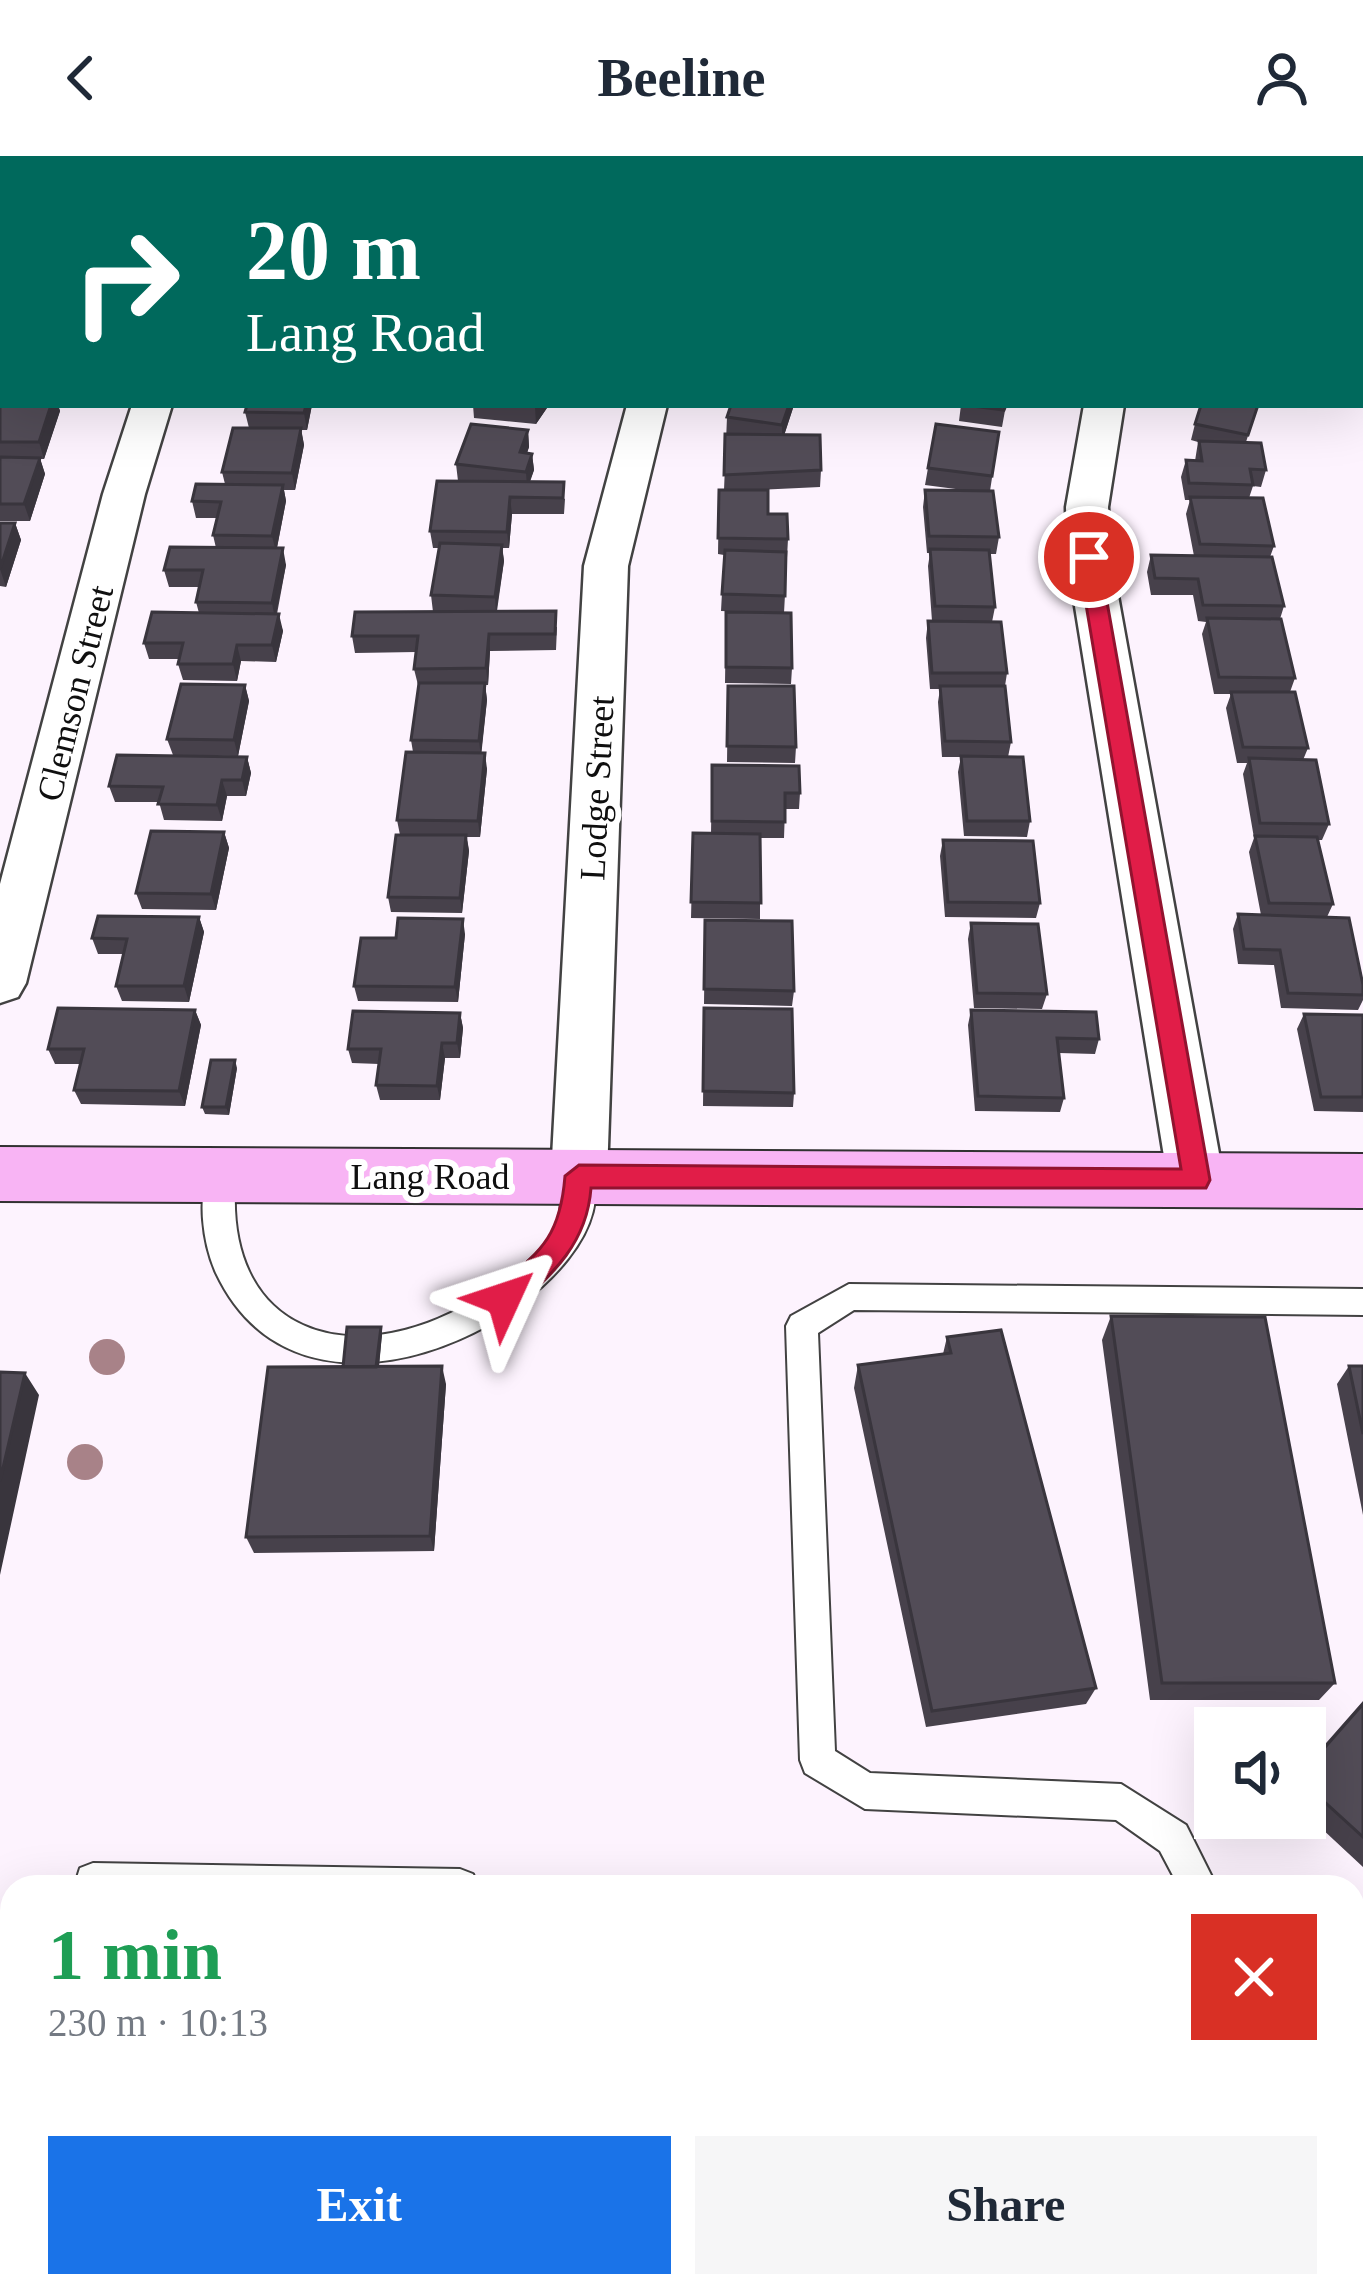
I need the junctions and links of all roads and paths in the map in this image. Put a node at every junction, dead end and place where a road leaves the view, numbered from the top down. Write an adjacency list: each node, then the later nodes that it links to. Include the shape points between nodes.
1 (151, 408): 4 (street, Clemson Street)
2 (646, 408): 7 (street, Lodge Street, via 606,566)
3 (1104, 408): 8 (street, via 1087,507 1089,557)
4 (0, 983)
5 (0, 1174): 6 (street, Lang Road)
6 (221, 1175): 7 (street, Lang Road); 7 (lane, via 214,1212 235,1284 261,1315 338,1352 453,1328 504,1299 545,1263 575,1221)
7 (579, 1176): 8 (street, Lang Road)
8 (1196, 1180): 9 (street, Lang Road)
9 (1363, 1181)
10 (1363, 1302): 11 (lane, via 849,1297 802,1326 818,1760 866,1791 1121,1802 1172,1838)
11 (1192, 1875)

